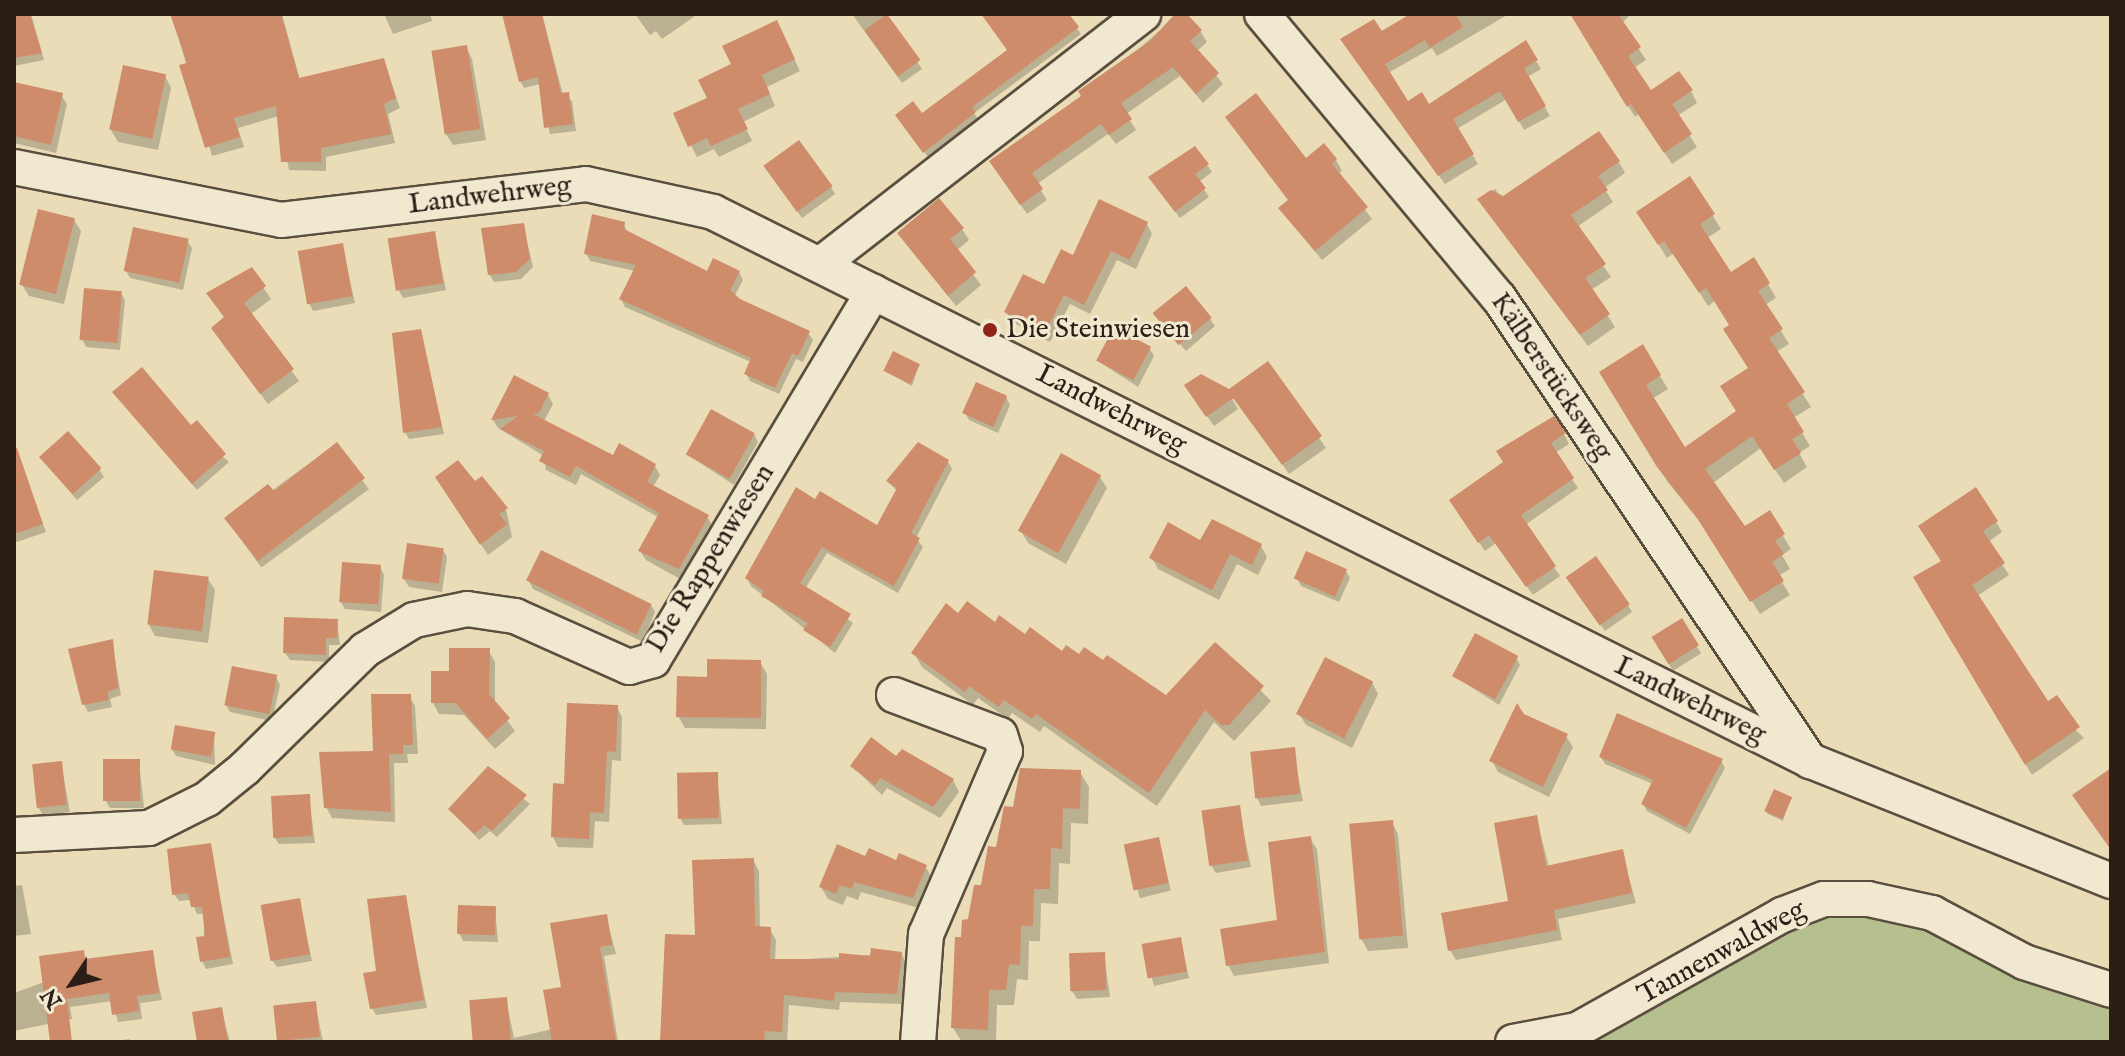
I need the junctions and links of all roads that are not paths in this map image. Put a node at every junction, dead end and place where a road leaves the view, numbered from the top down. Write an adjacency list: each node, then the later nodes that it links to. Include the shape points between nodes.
1 (1143, 14): 4 (street)
2 (1262, 14): 7 (street, Kälberstücksweg, via 1499,298)
3 (14, 167): 4 (street, Landwehrweg, via 281,220 355,215 556,185 607,184 713,212)
4 (821, 264): 5 (street, Landwehrweg)
5 (873, 292): 7 (street, Landwehrweg); 8 (street, Die Rappenwiesen, via 653,660 629,667 515,616 467,609 414,620 365,650 207,799 149,828)
6 (894, 695): 11 (street, via 1000,735 1005,751 926,934)
7 (1811, 761): 9 (street, Landwehrweg)
8 (14, 835)
9 (2111, 881)
10 (2111, 990): 12 (street, Tannenwaldweg, via 2024,962 1932,913 1868,899 1824,899 1782,915 1577,1030)
11 (918, 1042)
12 (1513, 1042)

